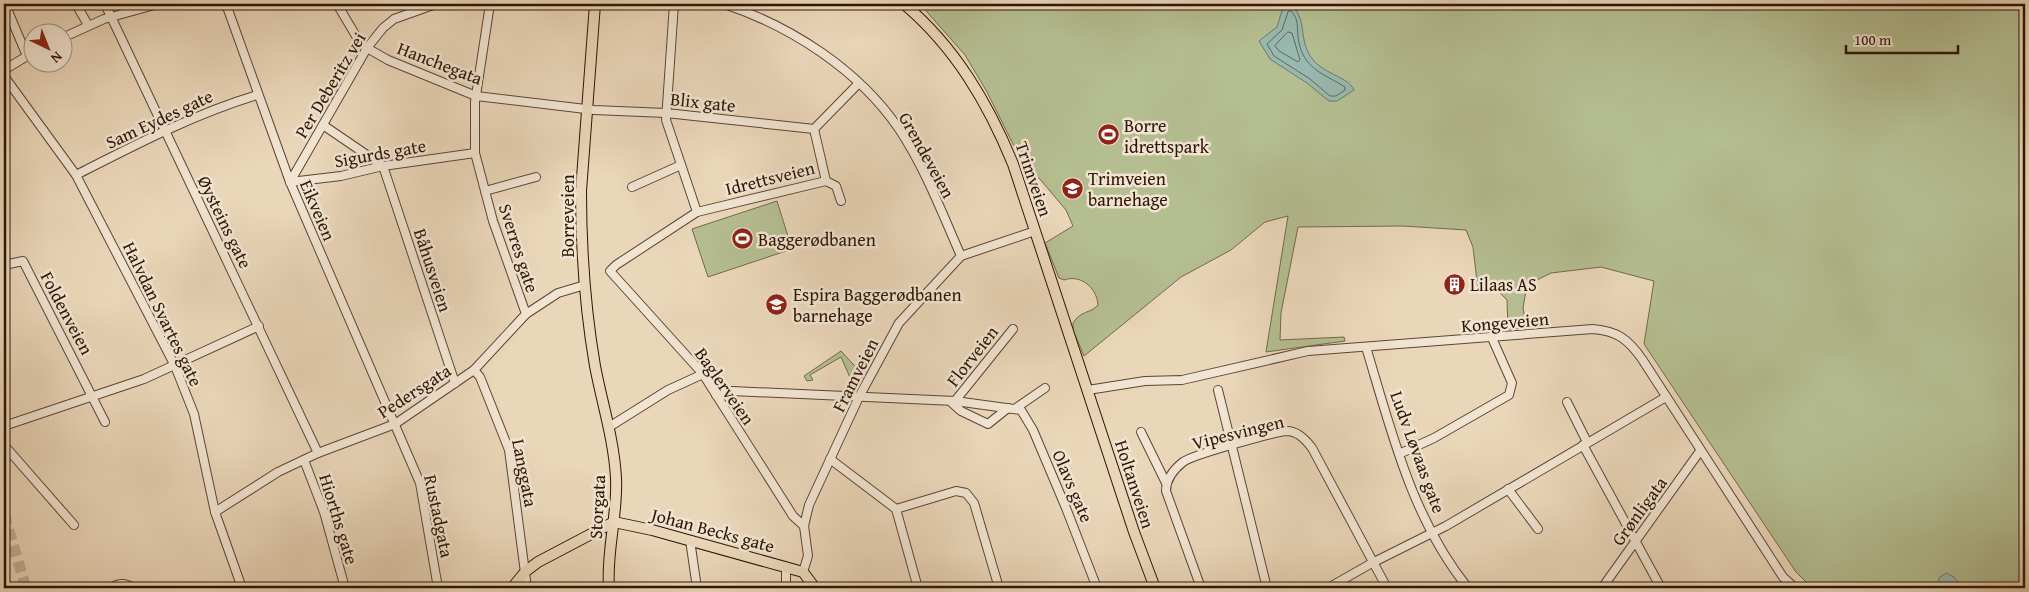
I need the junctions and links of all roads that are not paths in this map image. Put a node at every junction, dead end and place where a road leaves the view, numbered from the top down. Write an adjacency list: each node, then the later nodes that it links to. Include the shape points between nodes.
1 (5, 4): 16 (street)
2 (76, 4): 14 (street)
3 (105, 4): 13 (street, Øysteins gate)
4 (158, 4): 13 (street)
5 (226, 4): 22 (street, Eikveien)
6 (337, 4): 17 (street, Hanchegata)
7 (436, 4): 17 (street, Per Deberitz vei, via 394,19)
8 (490, 4): 23 (street, Sverres gate)
9 (595, 4): 24 (main road, Borreveien)
10 (674, 4): 25 (street)
11 (724, 4): 21 (street, Grendeveien, via 774,24 809,44)
12 (904, 4): 40 (main road, Trimveien, via 944,44 988,107 1013,164)
13 (111, 17): 14 (street); 28 (street, Øysteins gate)
14 (88, 26): 15 (street)
15 (72, 33)
16 (22, 38)
17 (367, 48): 23 (street, Hanchegata, via 388,60); 26 (street, Per Deberitz vei)
18 (22, 59): 19 (street)
19 (4, 70)
20 (4, 76): 32 (street, Halvdan Svartes gate)
21 (860, 84): 27 (street); 41 (street, Grendeveien, via 878,102 910,146)
22 (257, 94): 28 (street, Sam Eydes gate, via 218,107); 35 (street, Eikveien)
23 (476, 96): 24 (street, Hanchegata); 29 (street, Sverres gate)
24 (587, 109): 25 (street, Blix gate); 44 (main road, Borreveien, via 581,199)
25 (666, 113): 27 (street, Blix gate); 30 (street)
26 (322, 125): 31 (street); 35 (street, Per Deberitz vei)
27 (814, 129): 34 (street, Idrettsveien)
28 (164, 132): 32 (street, Sam Eydes gate); 46 (street, Øysteins gate)
29 (475, 153): 31 (street, Sigurds gate); 37 (street, Sverres gate)
30 (680, 165): 36 (street); 39 (street)
31 (383, 166): 35 (street, Sigurds gate, via 341,176); 53 (street, Båhusveien)
32 (76, 175): 50 (street, Halvdan Svartes gate)
33 (536, 177): 37 (street, Sverres gate)
34 (826, 181): 38 (street, via 836,186); 39 (street, Idrettsveien)
35 (290, 182): 65 (street, Eikveien)
36 (632, 186)
37 (485, 191): 45 (street, Sverres gate)
38 (841, 201)
39 (697, 212): 43 (street, Idrettsveien)
40 (1035, 231): 41 (street, Framveien); 55 (main road, Trimveien)
41 (961, 256): 60 (street, Framveien, via 899,324)
42 (4, 265): 59 (street, Foldenveien, via 23,261)
43 (610, 271): 52 (street, Baglerveien)
44 (585, 285): 45 (street, Pedersgata, via 558,292); 67 (main road, Borreveien, via 596,368)
45 (526, 314): 51 (street, Pedersgata)
46 (259, 326): 50 (street); 73 (street, Øysteins gate)
47 (1013, 329): 61 (street, Florveien)
48 (1492, 338): 49 (street, Kongeveien); 58 (street, Kongeveien, via 1593,329 1614,332 1632,346); 74 (street, via 1512,383 1509,395)
49 (1366, 347): 55 (street, Kongeveien, via 1308,351 1182,380 1144,381); 74 (street, Ludv Løvaas gate)
50 (175, 366): 59 (street); 80 (street, Halvdan Svartes gate, via 194,414)
51 (474, 370): 53 (street, Pedersgata); 90 (street, Langgata, via 480,377 509,450)
52 (703, 374): 57 (street, Baglerveien); 67 (street, via 668,390)
53 (455, 383): 65 (street, Pedersgata)
54 (1045, 388): 63 (street)
55 (1088, 390): 106 (main road, Holtanveien)
56 (1218, 390): 69 (street)
57 (716, 395): 60 (street, via 732,390); 83 (street, Baglerveien, via 793,516)
58 (1666, 396): 70 (street); 72 (street, Kongeveien)
59 (94, 397): 64 (street); 66 (street)
60 (859, 397): 61 (street); 75 (street, Framveien)
61 (953, 402): 63 (street); 63 (street, via 961,411 988,424)
62 (1567, 402): 70 (street)
63 (1012, 408): 105 (street, Olavs gate, via 1021,410 1032,430)
64 (106, 422)
65 (396, 424): 73 (street, Pedersgata); 96 (street, Rustadgata, via 420,483)
66 (4, 426)
67 (609, 427): 81 (main road, Storgata, via 616,479)
68 (1142, 432): 77 (street)
69 (1233, 444): 77 (street, Vipesvingen, via 1184,461); 88 (street, Vipesvingen, via 1287,431 1301,436 1312,448); 108 (street)
70 (1585, 444): 78 (street); 87 (street)
71 (4, 445): 82 (street)
72 (1700, 451): 87 (street, Grønligata); 114 (street, Kongeveien, via 1783,577)
73 (318, 453): 76 (street, Pedersgata)
74 (1399, 454): 85 (street, Ludv Løvaas gate)
75 (830, 459): 79 (street); 83 (street, Framveien, via 809,505)
76 (304, 460): 80 (street, Pedersgata, via 278,472); 95 (street, Hiorths gate, via 324,512)
77 (1166, 483): 107 (street, via 1166,491)
78 (1508, 489): 84 (street); 85 (street)
79 (896, 509): 103 (street); 104 (street, via 962,490 969,495 974,502)
80 (215, 512): 94 (street, Halvdan Svartes gate)
81 (614, 522): 86 (main road, Johan Becks gate); 90 (main road); 99 (main road, Storgata)
82 (74, 525)
83 (804, 526): 91 (street, Framveien, via 808,556)
84 (1538, 529)
85 (1432, 532): 88 (street); 111 (street, Ludv Løvaas gate, via 1447,560)
86 (690, 540): 89 (main road, Johan Becks gate); 100 (street)
87 (1636, 541): 112 (street, Grønligata); 113 (street)
88 (1372, 563): 109 (street); 110 (street, Vipesvingen)
89 (786, 567): 91 (main road, Johan Becks gate); 101 (street)
90 (526, 571): 97 (main road); 98 (street, Langgata)
91 (803, 572): 102 (main road)
92 (110, 588): 93 (street, via 118,584)
93 (133, 588)
94 (242, 588)
95 (345, 588)
96 (438, 588)
97 (512, 588)
98 (527, 588)
99 (608, 588)
100 (697, 588)
101 (786, 588)
102 (815, 588)
103 (918, 588)
104 (999, 588)
105 (1097, 588)
106 (1155, 588)
107 (1201, 588)
108 (1267, 588)
109 (1328, 588)
110 (1387, 588)
111 (1468, 588)
112 (1602, 588)
113 (1661, 588)
114 (1795, 588)

